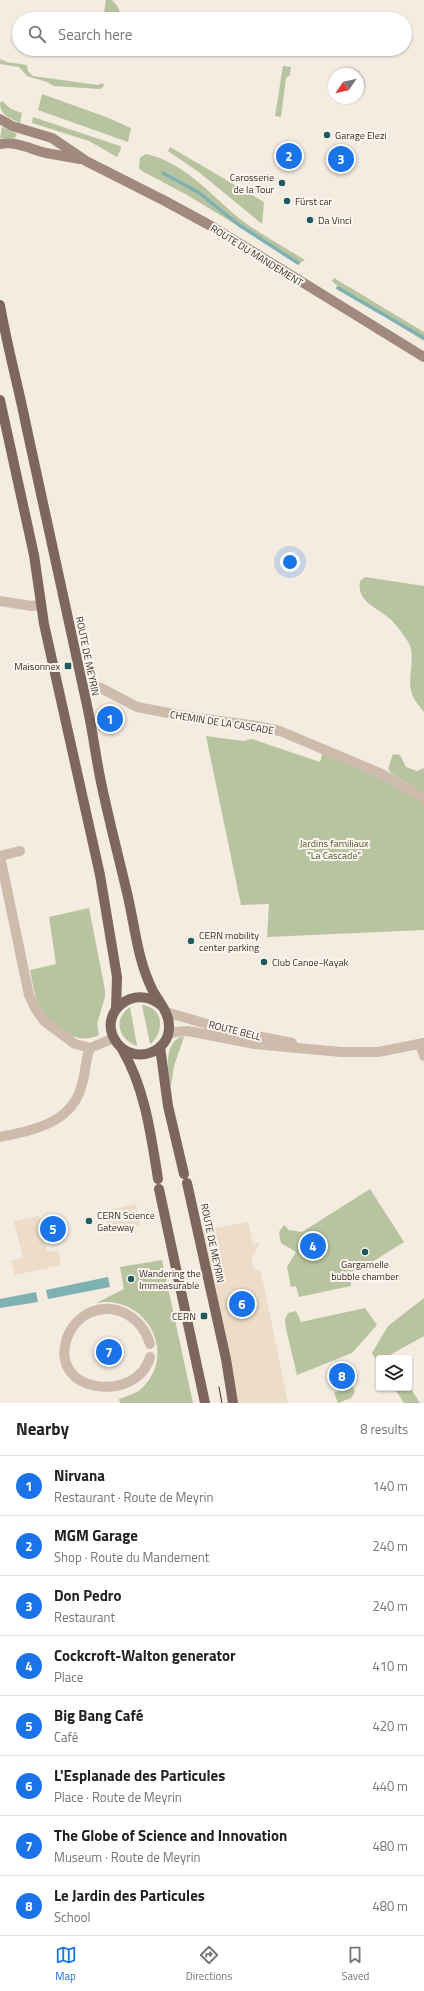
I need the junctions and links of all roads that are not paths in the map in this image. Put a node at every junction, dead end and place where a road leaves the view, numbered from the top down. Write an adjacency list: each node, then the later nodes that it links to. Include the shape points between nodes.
1 (0, 119): 3 (main road, ROUTE DU MANDEMENT, via 12,126 52,138)
2 (0, 144): 3 (main road, ROUTE DU MANDEMENT, via 20,144)
3 (86, 161): 5 (main road, ROUTE DU MANDEMENT, via 211,226)
4 (0, 305): 9 (main road, ROUTE DE MEYRIN)
5 (424, 357)
6 (0, 400): 8 (main road, via 34,554)
7 (0, 601): 8 (street)
8 (40, 605): 13 (main road, via 100,875 117,977)
9 (83, 688): 10 (street, CHEMIN DE LA CASCADE, via 100,688 137,707 280,731 382,774); 14 (main road, ROUTE DE MEYRIN, via 139,949 150,986)
10 (424, 798)
11 (20, 851): 12 (street)
12 (0, 856): 20 (street, via 32,1003 50,1028 75,1044)
13 (116, 1009): 14 (main road, via 126,1000 138,996 154,1000); 16 (main road, via 111,1026)
14 (165, 1010): 15 (main road, ROUTE DE MEYRIN, via 170,1024); 19 (street, ROUTE BELL, via 227,1030)
15 (168, 1035): 18 (main road); 19 (street, ROUTE BELL, via 188,1031 278,1047)
16 (114, 1038): 20 (street); 21 (main road)
17 (422, 1043): 19 (street, ROUTE BELL, via 365,1053); 22 (street)
18 (160, 1047): 21 (main road, via 144,1055 132,1054); 27 (main road, ROUTE DE MEYRIN, via 168,1106 186,1178)
19 (304, 1047)
20 (90, 1048): 23 (street, via 86,1056 79,1095 63,1116 39,1129)
21 (122, 1049): 26 (main road, via 136,1075 143,1100)
22 (424, 1056)
23 (0, 1137)
24 (150, 1344): 25 (street, via 144,1329 133,1318 119,1310 104,1309 89,1313 76,1322 68,1335 65,1350 67,1365 74,1379 86,1389 100,1394 116,1394 134,1385 146,1370)
25 (150, 1357)
26 (205, 1403)
27 (233, 1403)

